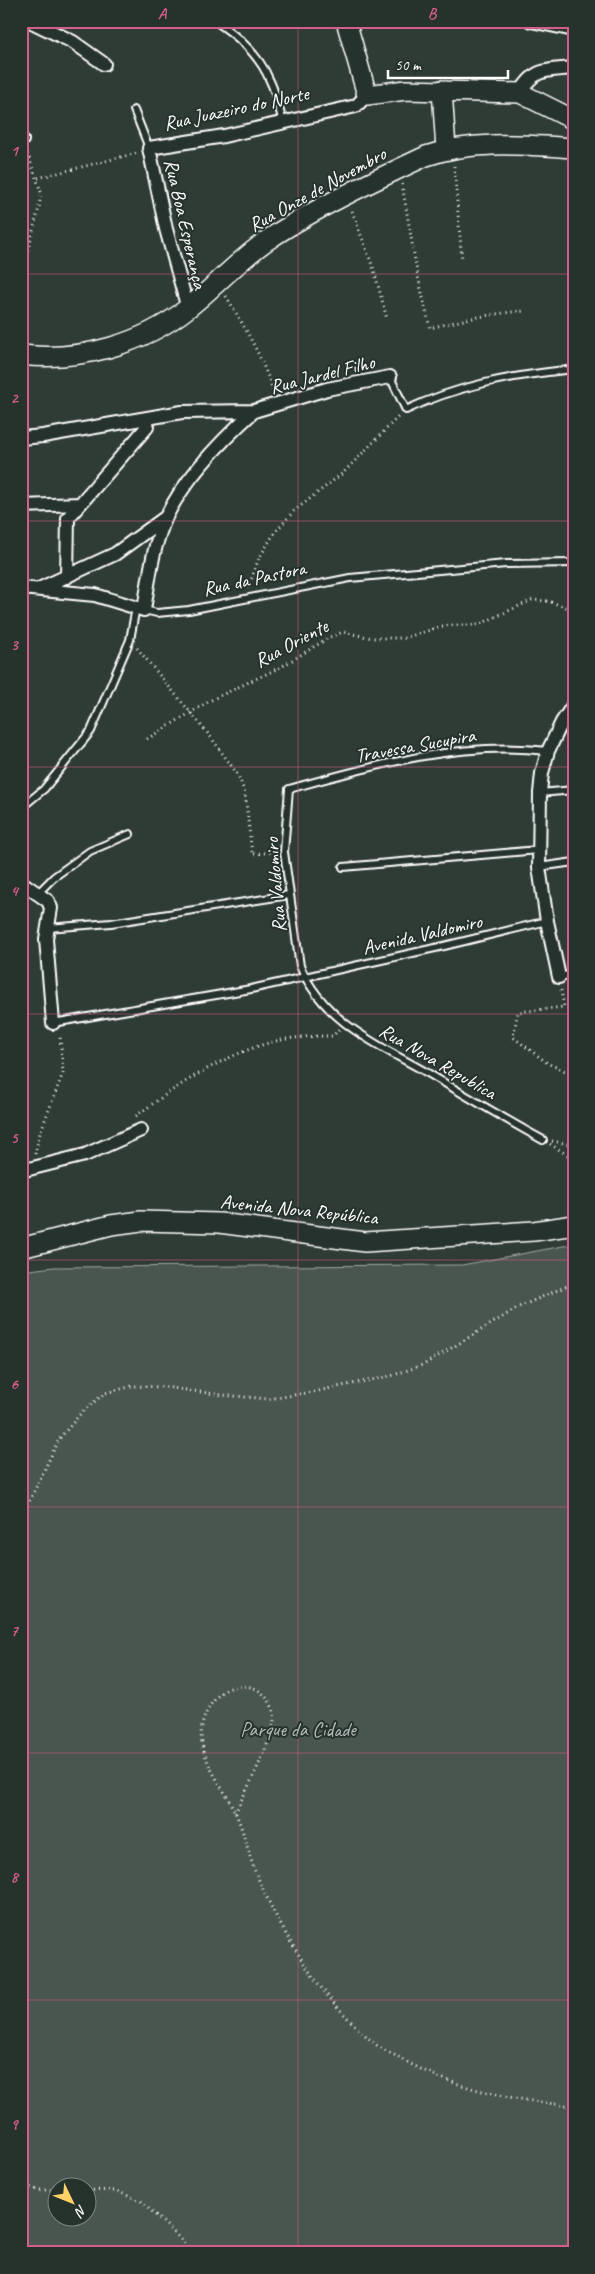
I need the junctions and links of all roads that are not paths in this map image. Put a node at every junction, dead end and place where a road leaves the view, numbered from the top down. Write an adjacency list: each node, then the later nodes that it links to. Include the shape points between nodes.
1 (30, 21): 6 (street, via 73,42)
2 (215, 21): 13 (lane, via 261,64 271,81)
3 (531, 21): 5 (street)
4 (347, 22): 10 (street)
5 (574, 30)
6 (104, 64)
7 (574, 68): 9 (street, via 538,72 529,78)
8 (442, 90): 9 (street, Rua Juazeiro do Norte); 10 (street, Rua Juazeiro do Norte); 16 (street)
9 (520, 93): 12 (street, Rua Juazeiro do Norte)
10 (367, 95): 13 (street, Rua Juazeiro do Norte, via 356,106)
11 (134, 110): 14 (lane)
12 (574, 120)
13 (283, 122): 14 (street, Rua Juazeiro do Norte, via 224,136)
14 (149, 148): 17 (street, Rua Boa Esperança, via 166,230)
15 (574, 148): 16 (street, Rua Onze de Novembro, via 486,146)
16 (449, 149): 17 (street, Rua Onze de Novembro, via 399,169 268,240)
17 (188, 309): 18 (street, Rua Onze de Novembro, via 136,340 66,356)
18 (21, 355)
19 (565, 370): 20 (lane, Rua Jardel Filho, via 514,376 466,387 432,397 406,410)
20 (390, 377): 21 (street, Rua Jardel Filho, via 327,389)
21 (254, 411): 22 (street, Rua Jardel Filho, via 182,412); 26 (street, via 195,473)
22 (150, 422): 23 (street, Rua Jardel Filho); 24 (street)
23 (21, 438)
24 (80, 504): 25 (street); 28 (street, via 68,518)
25 (21, 506)
26 (166, 517): 28 (street, via 115,554); 30 (street)
27 (574, 563): 30 (lane, Rua da Pastora, via 506,564 350,578 189,610 157,612)
28 (67, 578): 29 (street)
29 (28, 589): 30 (street, Rua da Pastora, via 95,595)
30 (140, 608): 36 (lane, via 130,640 91,731 44,789)
31 (574, 704): 32 (street)
32 (548, 751): 33 (lane, Travessa Sucupira, via 512,748 444,754 381,765); 35 (street)
33 (289, 789): 44 (lane, Rua Valdomiro, via 284,852)
34 (574, 790): 35 (lane)
35 (540, 793): 38 (street)
36 (21, 808)
37 (130, 834): 43 (lane, via 90,851)
38 (538, 850): 40 (lane); 41 (street)
39 (574, 862): 41 (lane)
40 (343, 867)
41 (539, 867): 45 (street)
42 (21, 882): 43 (street)
43 (38, 893): 46 (street, via 48,900 51,908)
44 (289, 895): 46 (lane, via 111,923); 48 (lane, Rua Valdomiro, via 298,957)
45 (547, 921): 48 (lane, Avenida Valdomiro); 49 (street)
46 (46, 928): 50 (street)
47 (574, 974): 49 (lane)
48 (305, 977): 50 (lane, Avenida Valdomiro); 52 (lane, Rua Nova Republica, via 319,997 355,1033)
49 (559, 977)
50 (56, 1023)
51 (141, 1130): 53 (street, via 84,1155)
52 (543, 1140)
53 (26, 1170)
54 (574, 1225): 55 (street, Avenida Nova República, via 534,1231 365,1242 219,1223 141,1221 111,1225)
55 (21, 1248)

